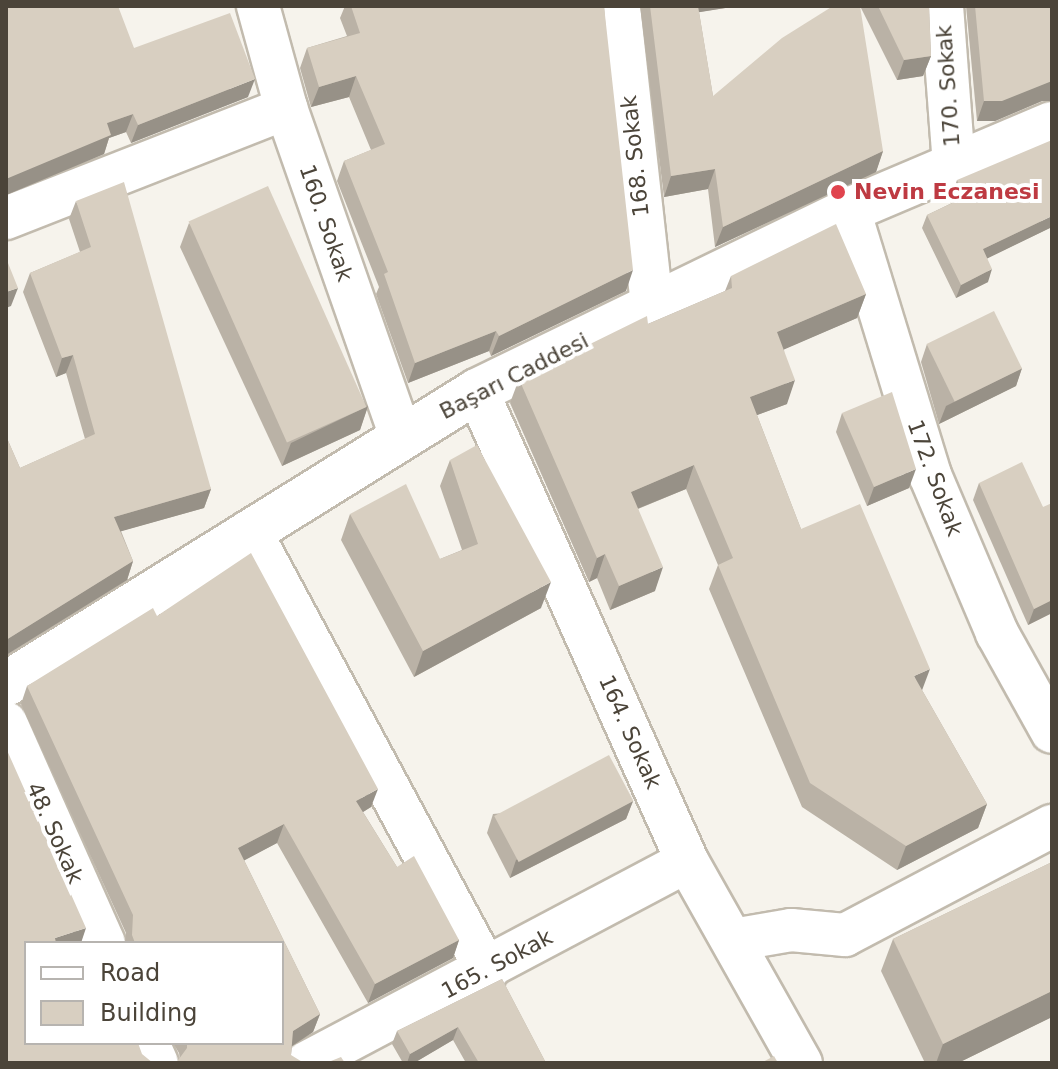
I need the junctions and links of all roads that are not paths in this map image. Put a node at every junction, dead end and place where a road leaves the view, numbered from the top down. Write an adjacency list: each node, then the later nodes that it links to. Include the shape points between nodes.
1 (258, 6): 4 (street, 160. Sokak)
2 (619, 6): 9 (street, 168. Sokak)
3 (942, 6): 6 (street, 170. Sokak)
4 (286, 108): 8 (street); 11 (street, 160. Sokak)
5 (1052, 124): 6 (street, Başarı Caddesi)
6 (954, 165): 7 (street, Başarı Caddesi)
7 (849, 210): 9 (street, Başarı Caddesi); 15 (street, 172. Sokak, via 930,475 997,633)
8 (6, 218)
9 (652, 307): 10 (street, Başarı Caddesi)
10 (477, 391): 11 (street, Başarı Caddesi); 17 (street, 164. Sokak)
11 (401, 437): 12 (street, Başarı Caddesi)
12 (250, 531): 13 (street, Başarı Caddesi); 20 (street)
13 (6, 684)
14 (6, 723): 19 (street, 48. Sokak)
15 (1052, 732)
16 (1052, 826): 18 (street, via 845,935 791,930)
17 (687, 861): 18 (street, 164. Sokak); 20 (street, 165. Sokak)
18 (733, 940): 22 (street, 164. Sokak)
19 (103, 941)
20 (487, 971): 21 (street, 165. Sokak)
21 (306, 1063)
22 (801, 1063)

